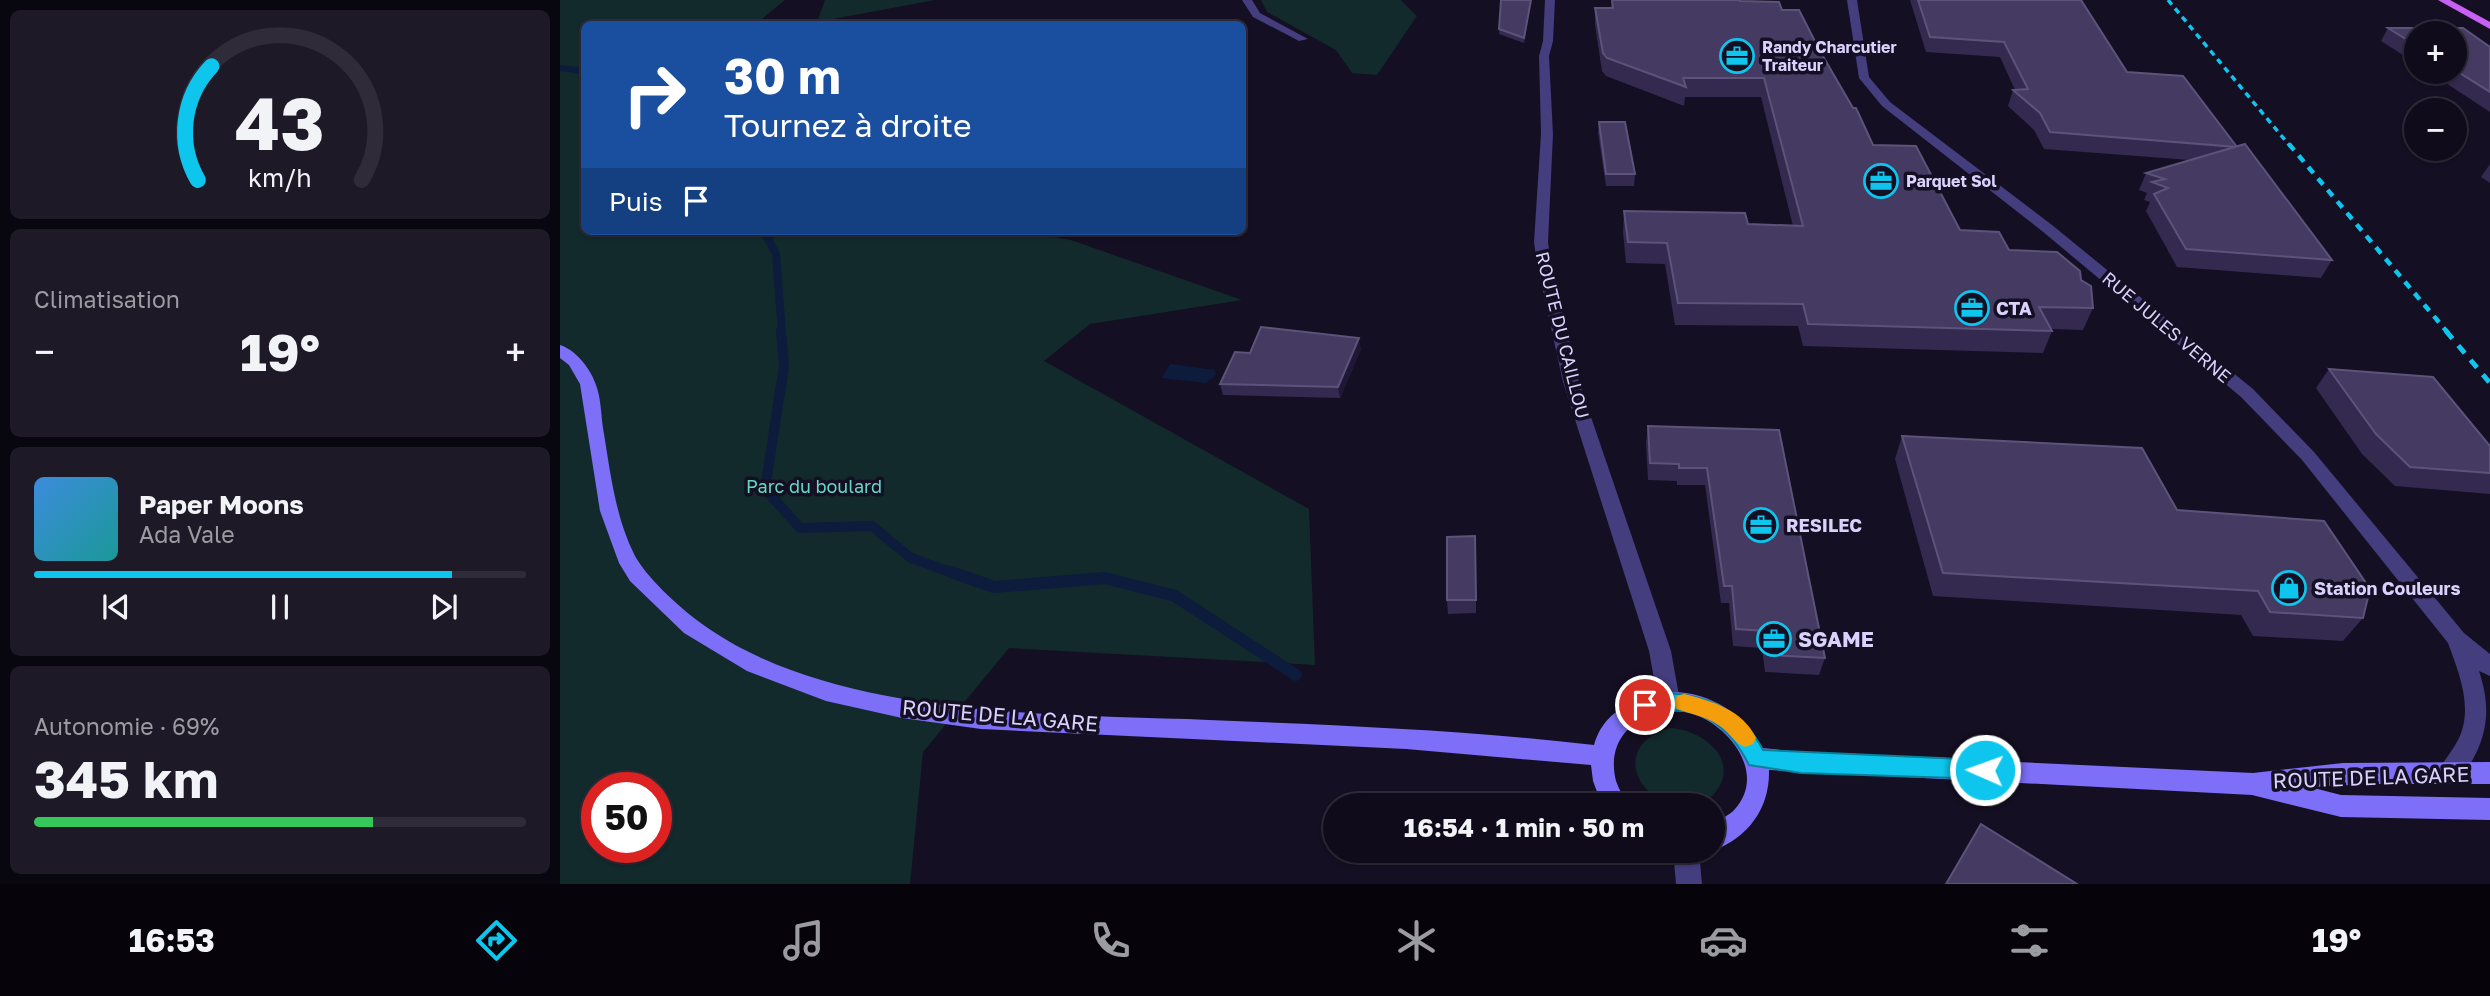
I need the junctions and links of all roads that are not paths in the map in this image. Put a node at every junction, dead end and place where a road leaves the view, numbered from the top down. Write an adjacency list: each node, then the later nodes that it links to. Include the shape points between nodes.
1 (1247, 0): 8 (street, via 1256,15)
2 (1550, 0): 12 (street, ROUTE DU CAILLOU, via 1544,56 1547,134 1541,242 1571,382 1663,663)
3 (1852, 0): 10 (street, RUE JULES VERNE, via 1864,78 1886,104 2047,228 2247,393 2308,456)
4 (2443, 0): 7 (main road)
5 (2461, 0): 6 (main road)
6 (2490, 16)
7 (2490, 26)
8 (1303, 39)
9 (560, 350): 13 (main road, ROUTE DE LA GARE, via 575,362 588,384 616,535 636,574 690,627 746,661 782,676 840,694 986,718 1349,736)
10 (2457, 639): 11 (street, RUE JULES VERNE); 15 (street, via 2482,703 2476,738)
11 (2490, 667)
12 (1669, 701): 13 (main road, via 1645,705 1624,717 1609,734); 14 (main road, via 1712,710 1746,739)
13 (1602, 756): 18 (main road, via 1603,780)
14 (1756, 758): 17 (main road, ROUTE DE LA GARE); 20 (main road, via 1757,798 1748,815)
15 (2449, 773): 16 (main road, ROUTE DE LA GARE); 17 (main road, ROUTE DE LA GARE, via 2304,776)
16 (2490, 773)
17 (2252, 784): 19 (main road, ROUTE DE LA GARE, via 2341,806)
18 (1610, 793)
19 (2490, 809)
20 (1725, 833)
21 (1687, 863): 22 (street)
22 (1689, 884)

